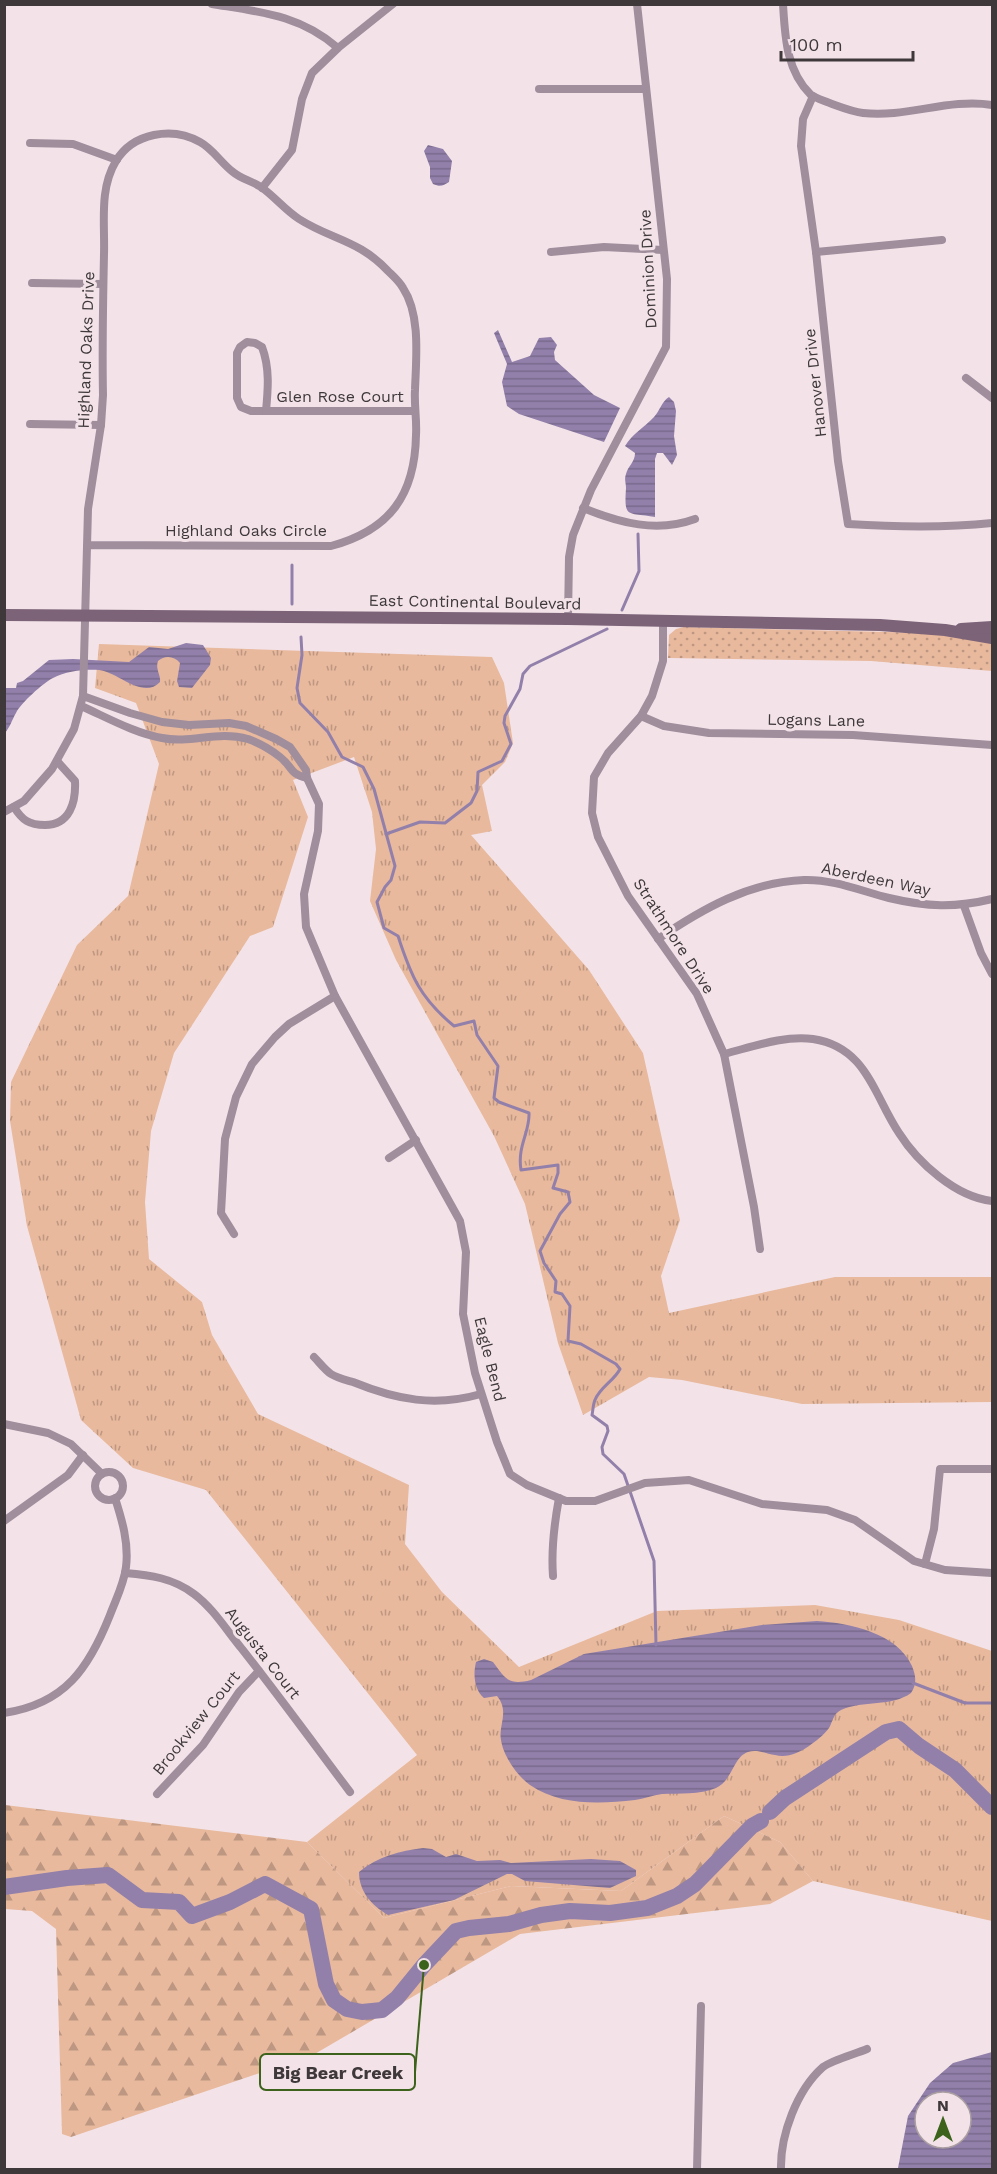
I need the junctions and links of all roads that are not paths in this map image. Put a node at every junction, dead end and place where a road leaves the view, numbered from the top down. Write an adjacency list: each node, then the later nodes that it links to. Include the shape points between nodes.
1 (212, 4): 5 (street, via 304,24)
2 (393, 4): 5 (street)
3 (637, 4): 7 (street, Dominion Drive)
4 (783, 4): 8 (street, via 789,56 795,72)
5 (338, 48): 12 (street, via 312,73 302,99 292,150)
6 (539, 89): 7 (street)
7 (646, 89): 14 (street, Dominion Drive)
8 (813, 96): 9 (street, via 866,114 954,104); 16 (street, Hanover Drive, via 803,119 801,146)
9 (993, 105)
10 (30, 143): 11 (street, via 73,144)
11 (117, 160): 12 (street, Highland Oaks Circle, via 133,142 148,136 187,136 201,142 233,173); 18 (street, Highland Oaks Drive, via 104,196)
12 (262, 188): 22 (street, Highland Oaks Circle, via 298,219 364,250 402,286 414,320 417,345)
13 (942, 240): 16 (street)
14 (663, 250): 15 (street, via 603,247); 25 (street, Dominion Drive, via 666,347)
15 (551, 252)
16 (816, 252): 27 (street, Hanover Drive, via 848,524)
17 (32, 283): 18 (street)
18 (103, 284): 24 (street, Highland Oaks Drive)
19 (966, 378): 20 (street)
20 (993, 398)
21 (267, 411): 21 (street, Glen Rose Court, via 241,407 237,398 237,353 247,342 262,347 266,357); 22 (street, Glen Rose Court)
22 (414, 411): 28 (street, Highland Oaks Circle, via 417,433 407,488 388,517 359,537 331,546)
23 (30, 424): 24 (street)
24 (101, 425): 28 (street, Highland Oaks Drive, via 88,509)
25 (583, 508): 26 (street, via 607,518 648,526); 31 (street, Dominion Drive, via 569,557)
26 (695, 519)
27 (993, 523)
28 (87, 545): 30 (street, Highland Oaks Drive)
29 (4, 615): 30 (main road, East Continental Boulevard)
30 (85, 615): 31 (main road, East Continental Boulevard); 36 (street, Highland Oaks Drive)
31 (568, 619): 32 (main road, East Continental Boulevard)
32 (663, 622): 34 (main road, East Continental Boulevard, via 880,625); 38 (street, Strathmore Drive, via 663,661)
33 (993, 627): 34 (main road, East Continental Boulevard)
34 (945, 630): 35 (main road, East Continental Boulevard)
35 (993, 638)
36 (83, 696): 37 (street, Highland Oaks Drive); 41 (street, Eagle Bend, via 162,722 229,723 261,731 290,747)
37 (81, 706): 40 (street, Highland Oaks Drive); 41 (street, Eagle Bend, via 162,738 221,734 252,740 282,758 295,775)
38 (641, 716): 39 (street, Logans Lane, via 664,726 709,733 852,735); 46 (street, Strathmore Drive, via 608,753 594,777 592,813 598,837 628,896)
39 (993, 744)
40 (57, 761): 42 (street, Highland Oaks Drive, via 40,785); 42 (street, via 75,781 68,815 53,825 34,825 21,818)
41 (307, 778): 48 (street, Eagle Bend, via 319,804 319,814 306,876 306,927)
42 (14, 807): 43 (street, Highland Oaks Drive)
43 (4, 812)
44 (993, 899): 45 (street, Aberdeen Way)
45 (964, 906): 46 (street, Aberdeen Way, via 935,907 805,880 749,890 699,912); 47 (street)
46 (658, 939): 49 (street, Strathmore Drive, via 697,994)
47 (993, 974)
48 (335, 996): 50 (street, Eagle Bend); 53 (street, via 275,1037 252,1064 236,1097 225,1139 221,1213)
49 (724, 1054): 52 (street, via 787,1039 813,1039 845,1052 871,1079 898,1133 919,1159 945,1182); 54 (street, Strathmore Drive)
50 (416, 1140): 51 (street); 56 (street, Eagle Bend, via 460,1221 466,1252 463,1314)
51 (389, 1158)
52 (993, 1201)
53 (234, 1234)
54 (760, 1249)
55 (314, 1357): 56 (street, via 330,1374 404,1398 457,1401)
56 (481, 1394): 62 (street, Eagle Bend, via 510,1474)
57 (4, 1424): 58 (street, via 48,1433)
58 (83, 1455): 60 (street); 63 (street, via 68,1475)
59 (993, 1469): 64 (street, via 940,1469 934,1529)
60 (102, 1474): 61 (street, via 96,1481 96,1491 106,1500); 61 (street, via 111,1473 122,1482 122,1491)
61 (115, 1498): 65 (street, via 123,1523)
62 (559, 1498): 64 (street, Eagle Bend, via 595,1501 645,1483 689,1480 762,1504 828,1510 855,1520 914,1561); 67 (street, via 553,1528)
63 (4, 1521)
64 (925, 1564): 66 (street, Eagle Bend, via 945,1570)
65 (125, 1573): 68 (street, Augusta Court, via 156,1576 195,1594); 69 (street, via 97,1647 86,1665 53,1697)
66 (993, 1573)
67 (553, 1576)
68 (259, 1671): 70 (street, Augusta Court); 71 (street, Brookview Court, via 239,1692 202,1745)
69 (4, 1713)
70 (350, 1792)
71 (157, 1794)
72 (701, 2006): 74 (street)
73 (867, 2049): 75 (street, via 825,2066 801,2094 788,2126)
74 (697, 2169)
75 (781, 2169)

